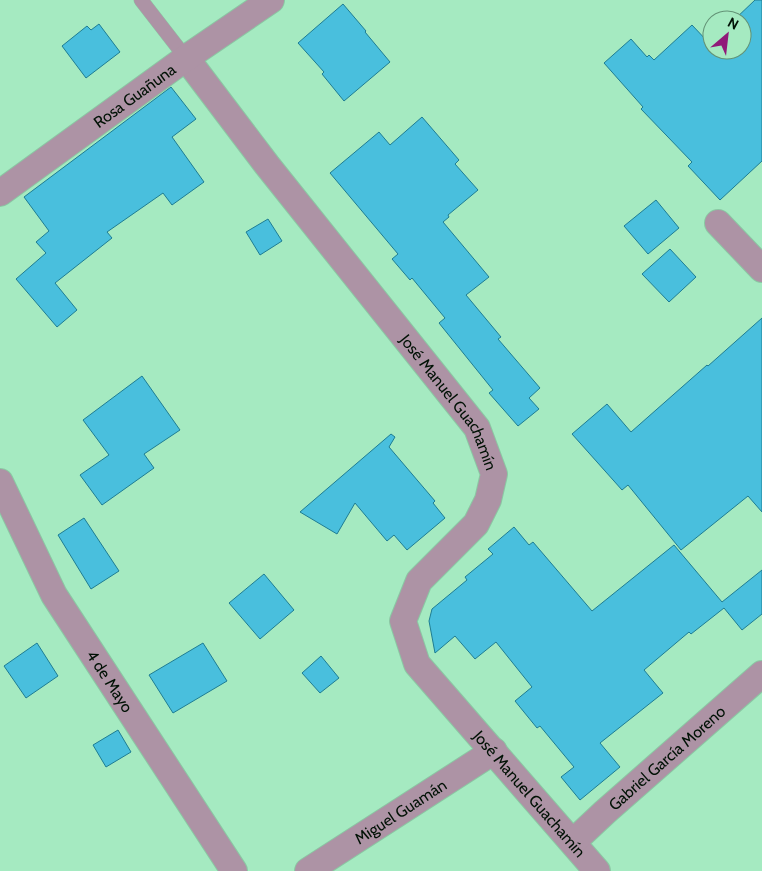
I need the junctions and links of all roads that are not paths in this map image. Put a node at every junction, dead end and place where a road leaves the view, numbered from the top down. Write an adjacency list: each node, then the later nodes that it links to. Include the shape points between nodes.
1 (141, 0): 3 (lane)
2 (271, 0): 3 (street, Rosa Guañuna)
3 (186, 58): 4 (street, Rosa Guañuna); 9 (street, José Manuel Guachamín, via 477,428 494,474 488,500 476,524 419,581 403,621 417,664)
4 (0, 193)
5 (718, 223): 6 (street)
6 (762, 269)
7 (0, 482): 11 (street, 4 de Mayo, via 54,595)
8 (762, 674): 10 (street, Gabriel García Moreno)
9 (494, 751): 10 (street, José Manuel Guachamín); 12 (street, Miguel Guamán)
10 (573, 842): 13 (street, José Manuel Guachamín)
11 (234, 871)
12 (308, 871)
13 (597, 871)

